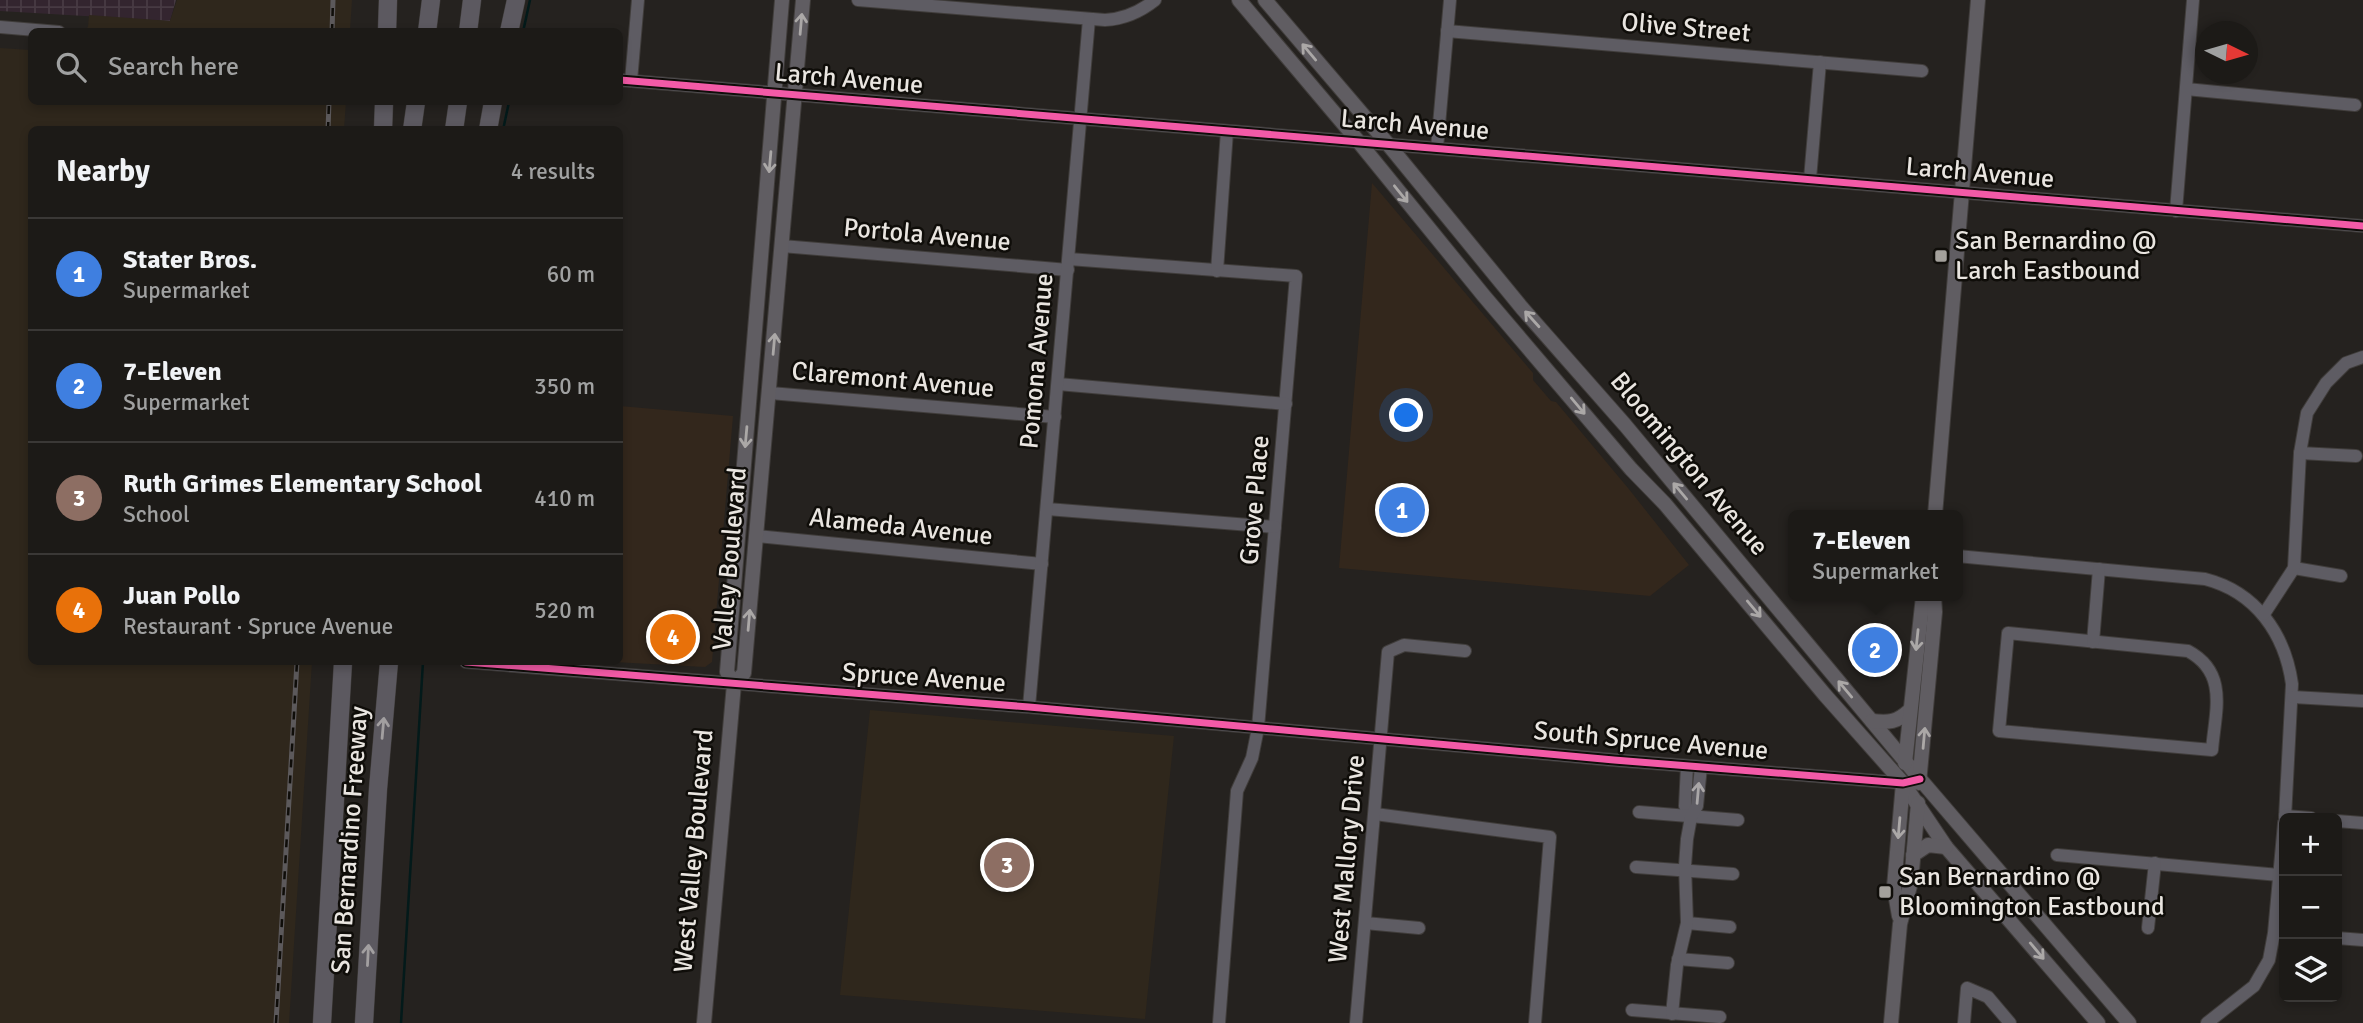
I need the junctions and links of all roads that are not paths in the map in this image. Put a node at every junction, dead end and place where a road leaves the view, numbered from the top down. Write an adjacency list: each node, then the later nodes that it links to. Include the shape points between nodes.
1 (388, 0): 17 (highway)
2 (431, 0): 18 (highway)
3 (472, 0): 19 (highway)
4 (516, 0): 20 (highway)
5 (638, 0): 25 (street)
6 (782, 0): 27 (main road, Valley Boulevard)
7 (803, 0): 28 (main road, Valley Boulevard, one-way to 7)
8 (858, 0): 15 (street)
9 (1155, 0): 15 (street, via 1118,20)
10 (1239, 0): 40 (main road, Bloomington Avenue)
11 (1265, 0): 41 (main road, Bloomington Avenue, one-way to 11)
12 (1450, 0): 22 (street)
13 (1978, 0): 44 (main road)
14 (2193, 0): 26 (street)
15 (1089, 19): 34 (street, Pomona Avenue)
16 (0, 27): 21 (street)
17 (387, 28)
18 (427, 28)
19 (468, 28)
20 (510, 28)
21 (28, 29)
22 (1447, 31): 23 (street, Olive Street); 42 (street)
23 (1820, 62): 24 (street, Olive Street); 43 (street)
24 (1922, 71)
25 (625, 80): 27 (street, Larch Avenue)
26 (2186, 89): 33 (street); 45 (street)
27 (776, 94): 28 (street, Larch Avenue); 79 (main road, Valley Boulevard, one-way to 79, via 727,672)
28 (795, 96): 34 (street, Larch Avenue); 47 (main road, Valley Boulevard)
29 (384, 105): 35 (highway)
30 (416, 105): 36 (highway)
31 (458, 105): 37 (highway)
32 (492, 105): 38 (highway)
33 (2356, 105)
34 (1081, 120): 39 (street, Larch Avenue); 48 (street, Pomona Avenue)
35 (383, 126)
36 (413, 126)
37 (455, 126)
38 (489, 126)
39 (1227, 131): 40 (street, Larch Avenue); 49 (street)
40 (1358, 141): 41 (street, Larch Avenue); 53 (main road, Bloomington Avenue, one-way to 53)
41 (1387, 143): 42 (street, Larch Avenue); 52 (main road, Bloomington Avenue, one-way to 41)
42 (1437, 148): 43 (street, Larch Avenue)
43 (1810, 179): 44 (street, Larch Avenue)
44 (1962, 192): 45 (street, Larch Avenue); 62 (main road)
45 (2176, 211): 46 (street, Larch Avenue)
46 (2363, 226)
47 (782, 246): 48 (street, Portola Avenue); 55 (main road, Valley Boulevard, one-way to 47)
48 (1069, 264): 49 (street, Portola Avenue); 54 (street, Pomona Avenue)
49 (1217, 271): 50 (street, Portola Avenue)
50 (1296, 276): 56 (street, Grove Place)
51 (2363, 357): 58 (street, via 2346,363 2326,383 2307,412)
52 (1571, 362): 53 (main road); 65 (main road, Bloomington Avenue, one-way to 52)
53 (1554, 376): 60 (main road, Bloomington Avenue, one-way to 60)
54 (1058, 384): 56 (street); 57 (street, Pomona Avenue)
55 (770, 393): 57 (street, Claremont Avenue); 64 (main road, Valley Boulevard)
56 (1286, 404): 63 (street, Grove Place)
57 (1055, 417): 61 (street, Pomona Avenue)
58 (2300, 453): 59 (street); 68 (street)
59 (2356, 456)
60 (1665, 504): 65 (main road, via 1689,519 1712,546); 90 (main road, Bloomington Avenue, one-way to 90)
61 (1047, 509): 63 (street); 67 (street, Pomona Avenue)
62 (1935, 510)
63 (1275, 527): 85 (street, Grove Place)
64 (756, 536): 67 (street, Alameda Avenue); 79 (main road, Valley Boulevard, one-way to 64, via 744,673)
65 (1724, 544): 84 (main road, Bloomington Avenue, one-way to 65)
66 (1963, 557): 69 (street)
67 (1042, 564): 82 (street, Pomona Avenue)
68 (2294, 568): 70 (street); 73 (street)
69 (2099, 569): 73 (street, via 2210,580 2231,589); 74 (street)
70 (2342, 576)
71 (1922, 601): 83 (main road, one-way to 83)
72 (1934, 601): 89 (main road, one-way to 72)
73 (2264, 614): 80 (street, via 2286,655)
74 (2093, 642): 74 (street, via 2188,651 2197,656 2216,682 2212,750 1999,731 2007,634)
75 (1465, 651): 86 (street, West Mallory Drive, via 1405,645 1388,652)
76 (343, 665): 121 (highway, San Bernardino Freeway)
77 (389, 665): 122 (highway, San Bernardino Freeway, one-way to 77)
78 (503, 665): 79 (street, Spruce Avenue)
79 (734, 684): 82 (street, Spruce Avenue); 123 (main road, West Valley Boulevard)
80 (2292, 696): 81 (street); 93 (street)
81 (2363, 701)
82 (1029, 707): 85 (street, Spruce Avenue)
83 (1909, 711): 84 (main road, via 1889,723); 87 (main road)
84 (1872, 721): 87 (main road, Bloomington Avenue)
85 (1258, 728): 86 (street, Spruce Avenue); 124 (street, Grove Place, via 1252,758 1237,791)
86 (1379, 739): 88 (street, South Spruce Avenue); 94 (street, West Mallory Drive)
87 (1905, 760): 89 (main road, Bloomington Avenue); 90 (main road)
88 (1694, 766): 90 (street, South Spruce Avenue); 95 (street, via 1697,806)
89 (1920, 779): 90 (street, South Spruce Avenue); 91 (main road); 131 (main road, Bloomington Avenue)
90 (1903, 783): 91 (main road, Bloomington Avenue); 109 (main road, one-way to 109, via 1894,887)
91 (1918, 806): 99 (main road, Bloomington Avenue); 100 (main road)
92 (1639, 812): 95 (street)
93 (2285, 813)
94 (1375, 814): 107 (street, West Mallory Drive); 126 (street, via 1550,837)
95 (1690, 817): 96 (street); 104 (street)
96 (1738, 820)
97 (2342, 821): 98 (street)
98 (2363, 823)
99 (1946, 847): 100 (main road, via 1928,845); 130 (main road, Bloomington Avenue, one-way to 130)
100 (1913, 855): 109 (main road)
101 (2057, 855): 102 (street)
102 (2155, 863): 106 (street); 112 (street)
103 (1636, 867): 104 (street)
104 (1686, 869): 105 (street); 108 (street)
105 (1733, 874)
106 (2279, 875)
107 (1365, 923): 111 (street); 125 (street, West Mallory Drive)
108 (1687, 923): 110 (street); 116 (street)
109 (1900, 924): 127 (main road)
110 (1730, 927)
111 (1419, 928)
112 (2148, 928)
113 (2279, 933): 132 (street, via 2254,986)
114 (2342, 938): 115 (street)
115 (2363, 940)
116 (1678, 959): 117 (street); 119 (street)
117 (1728, 963)
118 (1632, 1010): 119 (street)
119 (1672, 1014): 120 (street)
120 (1720, 1017)
121 (322, 1023)
122 (364, 1023)
123 (704, 1023)
124 (1220, 1023)
125 (1356, 1023)
126 (1535, 1023)
127 (1891, 1023)
128 (1964, 1023): 129 (street, via 1968,988 1988,997)
129 (2010, 1023)
130 (2098, 1023)
131 (2129, 1023)
132 (2207, 1023)

